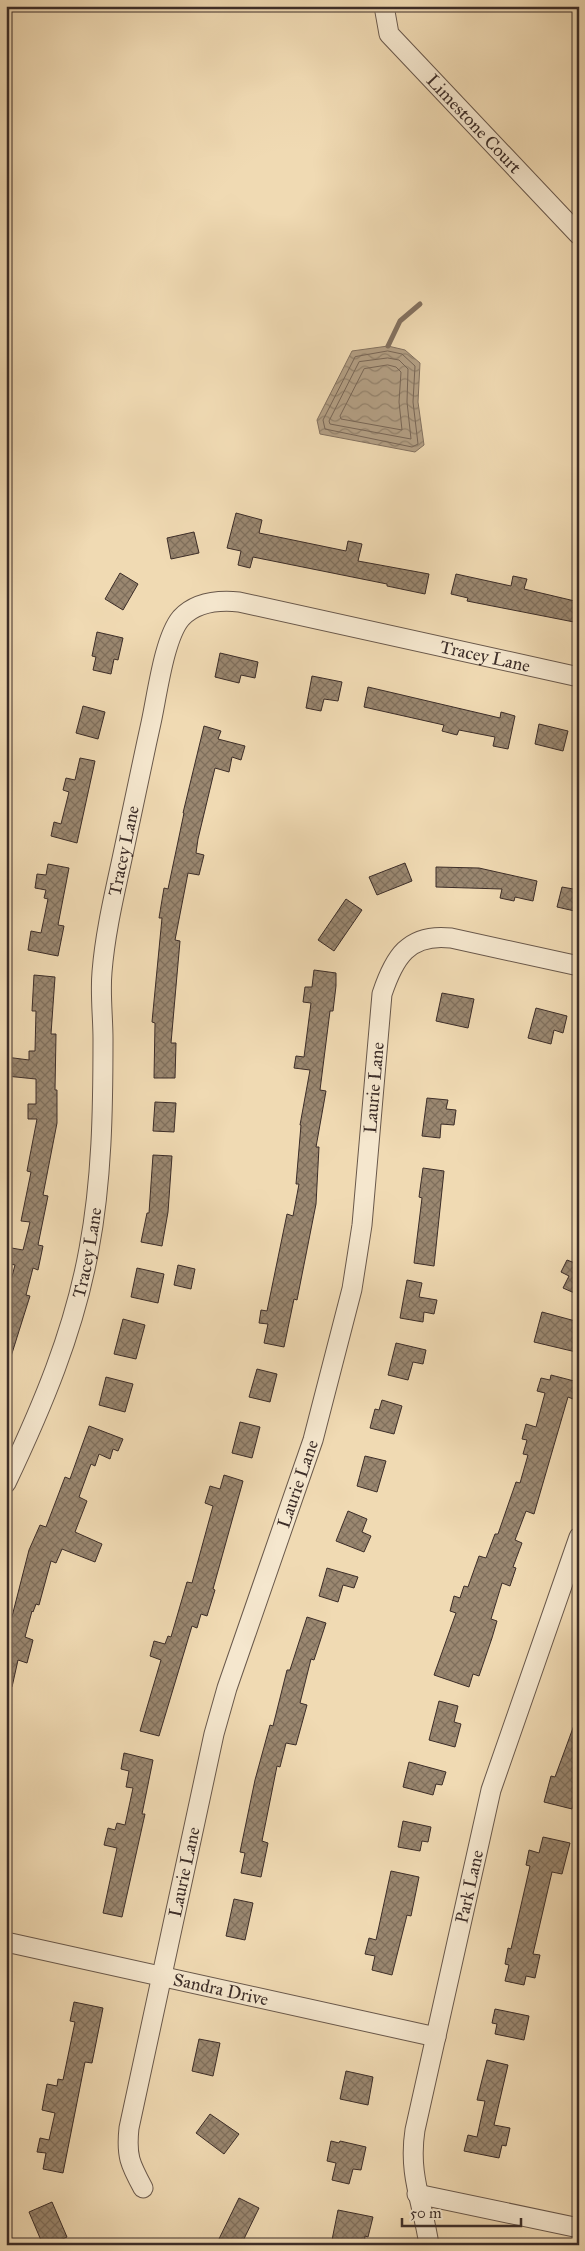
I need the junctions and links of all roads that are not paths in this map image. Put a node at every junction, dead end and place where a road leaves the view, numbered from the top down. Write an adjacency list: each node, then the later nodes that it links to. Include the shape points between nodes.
1 (384, 6): 2 (street, Limestone Court, via 389,34)
2 (579, 235)
3 (579, 677): 5 (street, Tracey Lane, via 239,602 210,602 194,608 176,625 170,637 159,685 103,956 100,1159 89,1250 51,1385)
4 (579, 966): 8 (street, Laurie Lane, via 451,938 430,937 419,940 401,954 389,976 382,994 362,1225 349,1298 311,1448 221,1707)
5 (6, 1483)
6 (579, 1537): 9 (street, Park Lane, via 491,1790)
7 (6, 1942): 8 (street, Sandra Drive)
8 (161, 1977): 9 (street, Sandra Drive); 10 (street, Laurie Lane, via 128,2136 131,2166)
9 (436, 2037): 11 (street, Park Lane, via 413,2139 412,2165)
10 (143, 2188)
11 (417, 2194): 12 (street); 13 (street, Park Lane)
12 (579, 2228)
13 (429, 2245)

